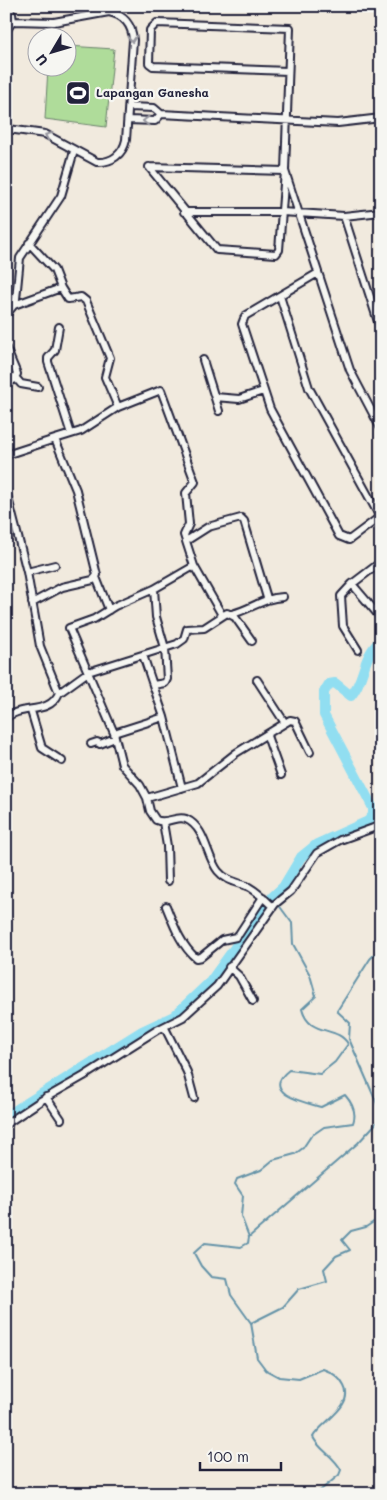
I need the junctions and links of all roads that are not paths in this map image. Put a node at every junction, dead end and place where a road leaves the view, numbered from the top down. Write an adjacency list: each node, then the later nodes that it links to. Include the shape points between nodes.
1 (374, 6): 3 (street)
2 (6, 8): 4 (street)
3 (380, 14)
4 (13, 21): 5 (street); 7 (street, one-way to 7, via 54,22 109,12 122,16 132,34)
5 (6, 31)
6 (288, 71): 6 (street, via 290,28 157,23 150,30 149,63 153,66); 12 (street)
7 (129, 107): 8 (street, via 154,108); 10 (street)
8 (161, 114): 10 (street, one-way to 10, via 155,121); 12 (street)
9 (381, 118): 12 (street, via 338,123)
10 (128, 120): 14 (street, via 125,147 115,158 97,162)
11 (6, 121): 13 (street)
12 (287, 121): 15 (street)
13 (7, 132): 14 (street, one-way to 13, via 45,134)
14 (74, 151): 21 (street, via 61,196)
15 (285, 171): 16 (street, via 149,167); 17 (street); 19 (street)
16 (184, 212): 17 (street); 17 (street, via 217,250 276,254)
17 (282, 212): 19 (street)
18 (381, 212): 20 (street)
19 (299, 214): 20 (street); 22 (street)
20 (344, 216): 28 (street)
21 (28, 243): 23 (street, via 54,270); 25 (street, via 18,264)
22 (318, 274): 24 (street); 38 (street, via 350,370)
23 (60, 288): 25 (street); 36 (street, via 68,299 82,297 86,301 110,358 105,377)
24 (280, 296): 34 (street, via 245,316 242,324); 44 (street, via 309,388)
25 (14, 306): 26 (street)
26 (6, 315)
27 (59, 327): 39 (street, via 55,350 48,362)
28 (381, 331)
29 (6, 348): 31 (street, via 17,370)
30 (203, 360): 35 (street)
31 (15, 377): 32 (street); 33 (street, via 21,384)
32 (6, 385)
33 (38, 387)
34 (263, 391): 35 (street, via 239,400); 44 (street, via 340,536 349,540)
35 (215, 397): 37 (street)
36 (118, 407): 39 (street, via 87,428); 45 (street, via 161,390 195,482 186,493 189,524 184,535)
37 (219, 411)
38 (381, 429)
39 (71, 434): 40 (street)
40 (55, 440): 41 (street); 50 (street, via 76,490)
41 (6, 455)
42 (6, 490): 43 (street)
43 (9, 506): 49 (street)
44 (380, 517)
45 (186, 541): 48 (street); 54 (street, via 213,525 240,518 244,522)
46 (381, 562): 51 (street)
47 (55, 565): 49 (street)
48 (194, 566): 52 (street); 58 (street)
49 (27, 572): 55 (street)
50 (96, 577): 55 (street, via 62,588); 56 (street)
51 (352, 584): 59 (street); 62 (street, via 341,596 340,605 343,626)
52 (154, 589): 56 (street); 61 (street, via 156,617)
53 (283, 597): 54 (street)
54 (267, 598): 57 (street, via 252,608)
55 (32, 603): 67 (street, via 40,646)
56 (109, 610): 64 (street, via 68,629)
57 (232, 614): 58 (street); 60 (street)
58 (222, 615): 61 (street, via 204,628 187,629 182,642)
59 (381, 618)
60 (252, 641)
61 (165, 648): 63 (street); 66 (street, via 167,680)
62 (358, 650)
63 (143, 655): 64 (street); 66 (street)
64 (88, 672): 67 (street); 72 (street)
65 (257, 680): 71 (street)
66 (153, 685): 69 (street)
67 (59, 693): 68 (street, via 50,704)
68 (31, 711): 70 (street, via 14,713); 76 (street, via 42,748)
69 (164, 717): 72 (street); 78 (street)
70 (6, 718)
71 (286, 723): 73 (street); 75 (street, via 295,721)
72 (115, 736): 74 (street, via 100,744); 79 (street, via 122,765)
73 (267, 736): 77 (street); 78 (street, via 236,753 206,778)
74 (91, 744)
75 (310, 752)
76 (62, 761)
77 (281, 775)
78 (182, 788): 79 (street)
79 (147, 798): 80 (street, via 154,817)
80 (163, 822): 82 (street); 83 (street, via 183,818 192,823 201,834 219,872 231,882 248,887)
81 (381, 829): 85 (street, via 340,840 317,853 291,891)
82 (168, 880)
83 (263, 897): 84 (street, via 236,937 222,940 201,958 196,958 190,951); 85 (street)
84 (166, 906)
85 (273, 907): 86 (street)
86 (229, 968): 87 (street, via 239,976); 88 (street, via 205,997 181,1019)
87 (253, 1001)
88 (165, 1028): 89 (street); 90 (street)
89 (46, 1097): 91 (street); 92 (street)
90 (194, 1098)
91 (61, 1119)
92 (6, 1124)

